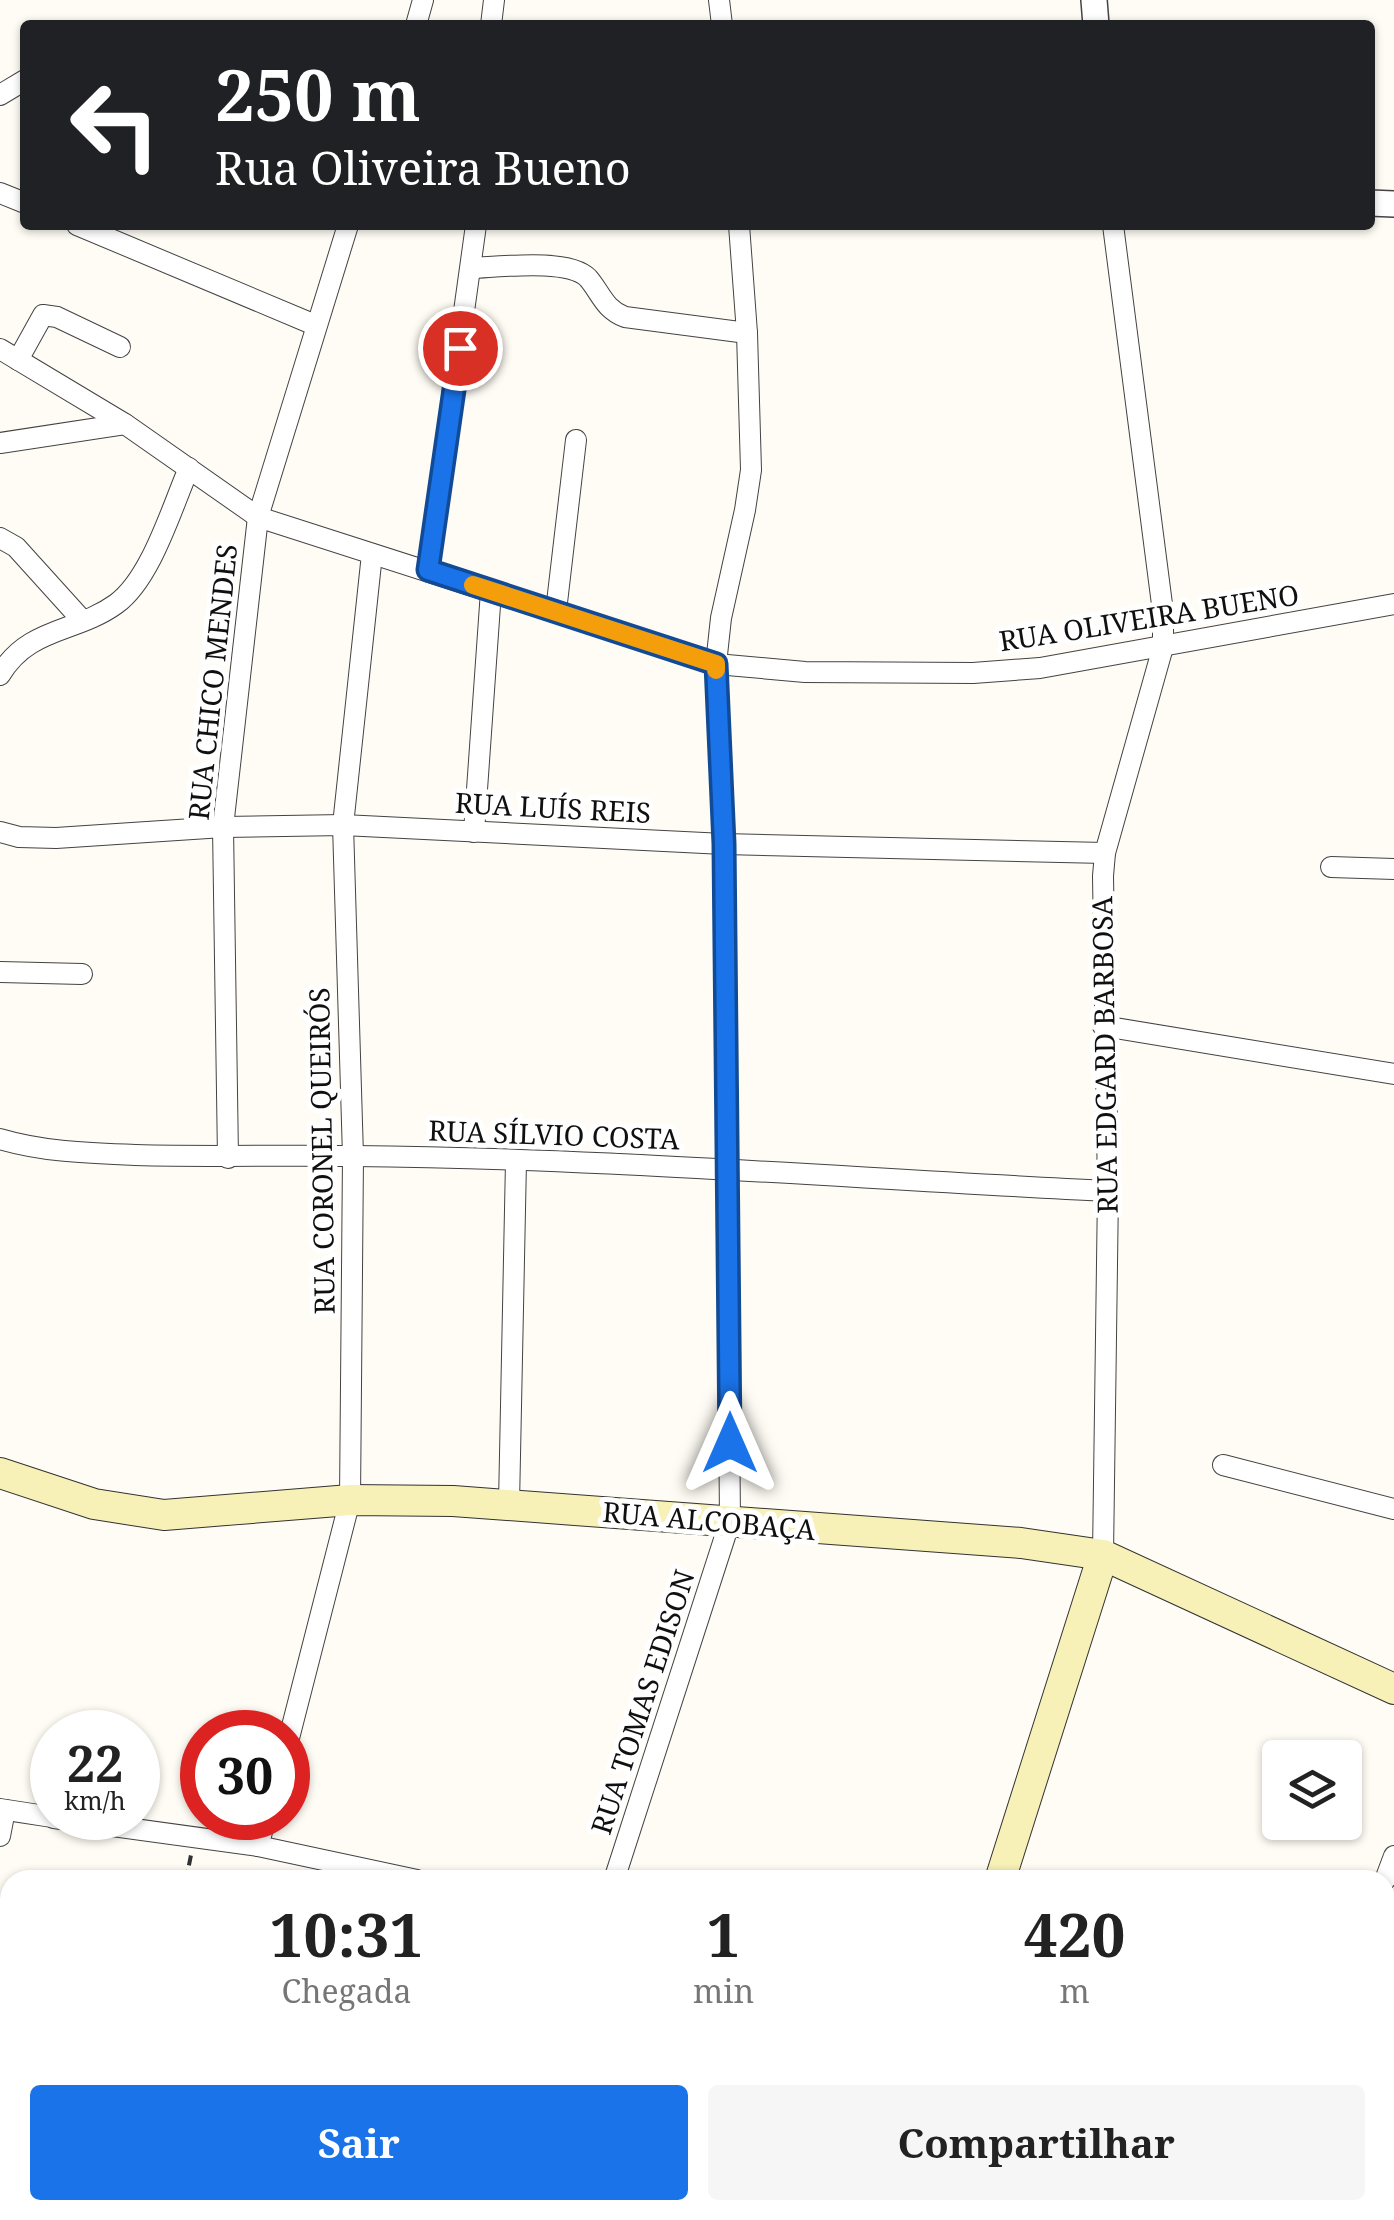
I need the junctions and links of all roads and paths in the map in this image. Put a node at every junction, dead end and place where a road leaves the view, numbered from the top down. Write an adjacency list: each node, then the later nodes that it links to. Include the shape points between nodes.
1 (89, 230): 7 (street)
2 (346, 230): 7 (street, RUA CHICO MENDES)
3 (476, 230): 6 (street)
4 (739, 230): 8 (street, RUA TOMAS EDISON)
5 (1115, 230): 23 (street, RUA EDGARD BARBOSA)
6 (472, 268): 8 (street, via 573,268 624,317); 18 (street)
7 (315, 326): 15 (street, RUA CHICO MENDES)
8 (747, 333): 24 (street, RUA TOMAS EDISON, via 751,470)
9 (120, 347): 10 (street, via 43,315)
10 (9, 354): 11 (street, RUA OLIVEIRA BUENO)
11 (125, 424): 13 (street); 14 (street, RUA OLIVEIRA BUENO)
12 (576, 440): 21 (street)
13 (0, 443)
14 (189, 468): 15 (street, RUA OLIVEIRA BUENO); 22 (street, via 131,591)
15 (258, 517): 17 (street, RUA OLIVEIRA BUENO); 27 (street, RUA CHICO MENDES)
16 (0, 538): 22 (street, via 16,546)
17 (372, 554): 18 (street, RUA OLIVEIRA BUENO); 26 (street, RUA CORONEL QUEIRÓS)
18 (428, 570): 19 (street, RUA OLIVEIRA BUENO)
19 (491, 591): 21 (street, RUA OLIVEIRA BUENO); 29 (street)
20 (1394, 604): 23 (street, RUA OLIVEIRA BUENO)
21 (556, 611): 24 (street, RUA OLIVEIRA BUENO)
22 (82, 620): 25 (street, via 28,643)
23 (1163, 647): 24 (street, RUA OLIVEIRA BUENO, via 973,672 805,672); 31 (street, RUA EDGARD BARBOSA)
24 (716, 664): 30 (street, RUA TOMAS EDISON)
25 (0, 675)
26 (343, 826): 27 (street, RUA LUÍS REIS); 29 (street, RUA LUÍS REIS); 39 (street, RUA CORONEL QUEIRÓS)
27 (223, 827): 28 (street, RUA LUÍS REIS, via 56,838); 40 (street, RUA CHICO MENDES)
28 (0, 832)
29 (474, 832): 30 (street, RUA LUÍS REIS)
30 (724, 844): 31 (street, RUA LUÍS REIS); 42 (street, RUA TOMAS EDISON)
31 (1105, 854): 36 (street, RUA EDGARD BARBOSA)
32 (1331, 867): 33 (street)
33 (1394, 868)
34 (0, 972): 35 (street)
35 (82, 974)
36 (1103, 1026): 37 (street); 43 (street, RUA EDGARD BARBOSA)
37 (1394, 1074)
38 (0, 1139): 40 (street, RUA SÍLVIO COSTA, via 61,1151)
39 (352, 1156): 40 (street, RUA SÍLVIO COSTA); 41 (street, RUA SÍLVIO COSTA); 46 (street, RUA CORONEL QUEIRÓS)
40 (228, 1158)
41 (516, 1161): 42 (street, RUA SÍLVIO COSTA); 47 (street)
42 (728, 1169): 43 (street, RUA SÍLVIO COSTA); 49 (street, RUA TOMAS EDISON)
43 (1108, 1191): 50 (street, RUA EDGARD BARBOSA)
44 (1223, 1465): 48 (street)
45 (0, 1474): 46 (main road, RUA ALCOBAÇA, via 94,1504 164,1515)
46 (350, 1500): 47 (main road, RUA ALCOBAÇA); 52 (street, RUA CORONEL QUEIRÓS)
47 (509, 1504): 49 (main road, RUA ALCOBAÇA)
48 (1394, 1510)
49 (730, 1521): 50 (main road, RUA ALCOBAÇA); 60 (street, RUA TOMAS EDISON)
50 (1102, 1555): 51 (main road, RUA ALCOBAÇA); 61 (main road, RUA EDGARD BARBOSA)
51 (1394, 1689)
52 (296, 1710)
53 (2, 1809): 54 (street); 56 (street)
54 (30, 1813)
55 (160, 1832): 58 (street)
56 (0, 1836)
57 (260, 1840): 58 (street)
58 (258, 1846): 59 (street)
59 (371, 1870)
60 (617, 1870)
61 (1003, 1870)

